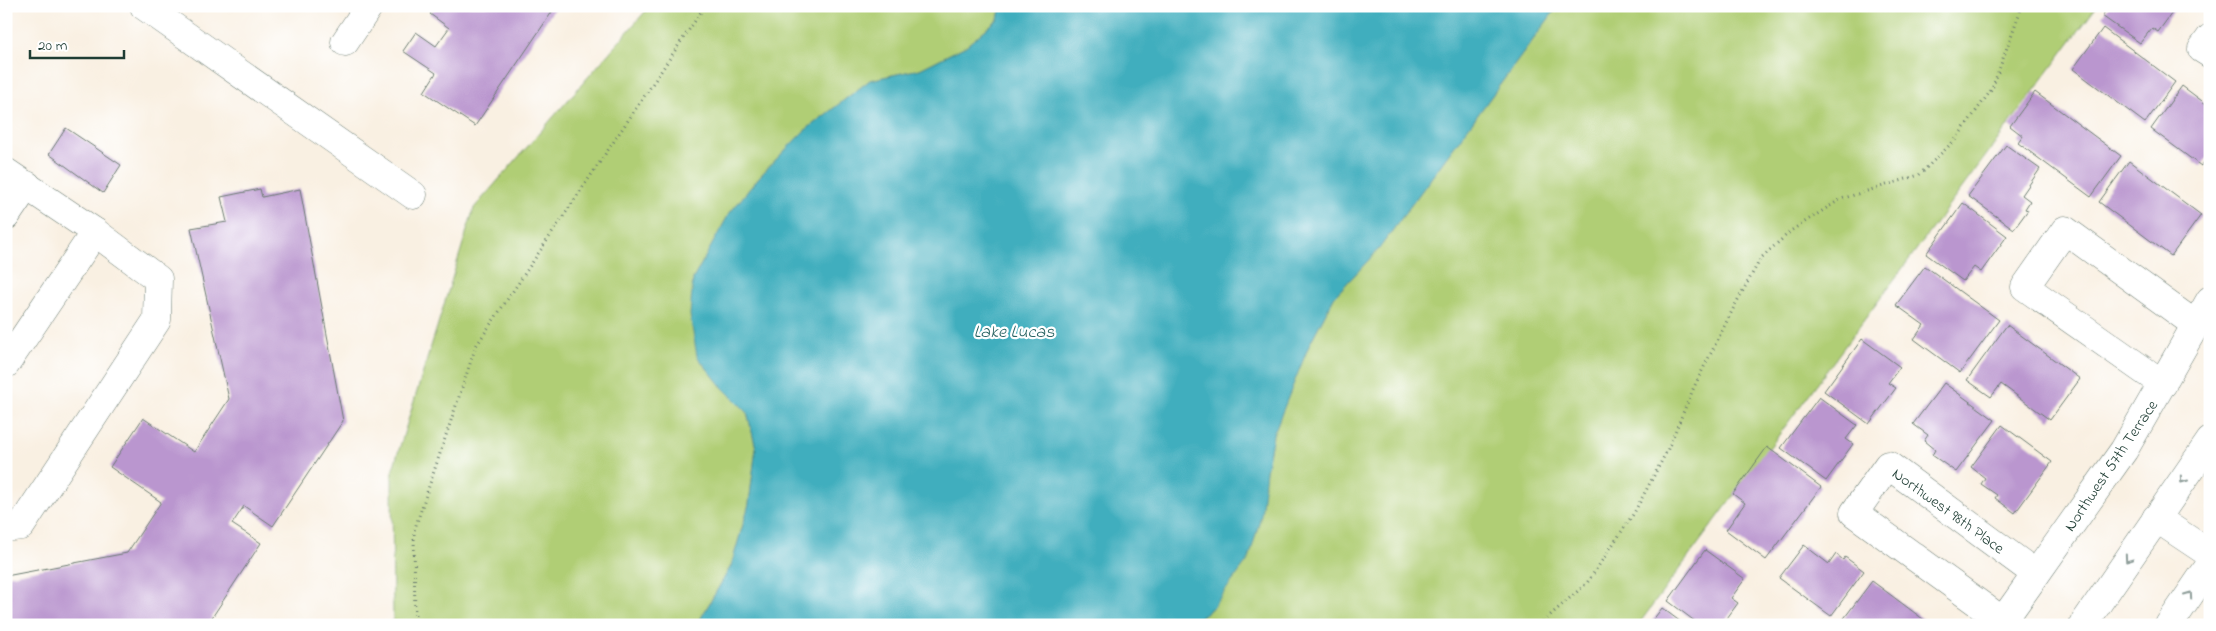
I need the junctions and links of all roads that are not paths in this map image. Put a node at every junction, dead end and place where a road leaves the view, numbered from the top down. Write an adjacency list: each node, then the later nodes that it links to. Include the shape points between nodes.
1 (144, 6): 7 (street)
2 (369, 6): 4 (street)
3 (2210, 38): 5 (street, via 2202,49)
4 (345, 42)
5 (2210, 54)
6 (16, 179): 8 (street); 9 (street)
7 (413, 195)
8 (6, 216)
9 (95, 232): 12 (street); 16 (street, via 158,279 157,320 21,526)
10 (2210, 300): 11 (street, Northwest 57th Terrace)
11 (2196, 325): 13 (street, Northwest 57th Terrace); 13 (street, via 2065,230 2026,287)
12 (6, 364)
13 (2163, 384): 19 (street, Northwest 57th Terrace, via 2124,450)
14 (2210, 441): 15 (street, one-way to 15)
15 (2156, 518): 17 (street); 21 (street, one-way to 21)
16 (6, 528)
17 (2210, 554)
18 (2210, 565): 22 (street, one-way to 18)
19 (2036, 574): 20 (street, Northwest 57th Terrace); 20 (street, Northwest 98th Place, via 1888,465 1854,513)
20 (2002, 623)
21 (2083, 625)
22 (2168, 625)

